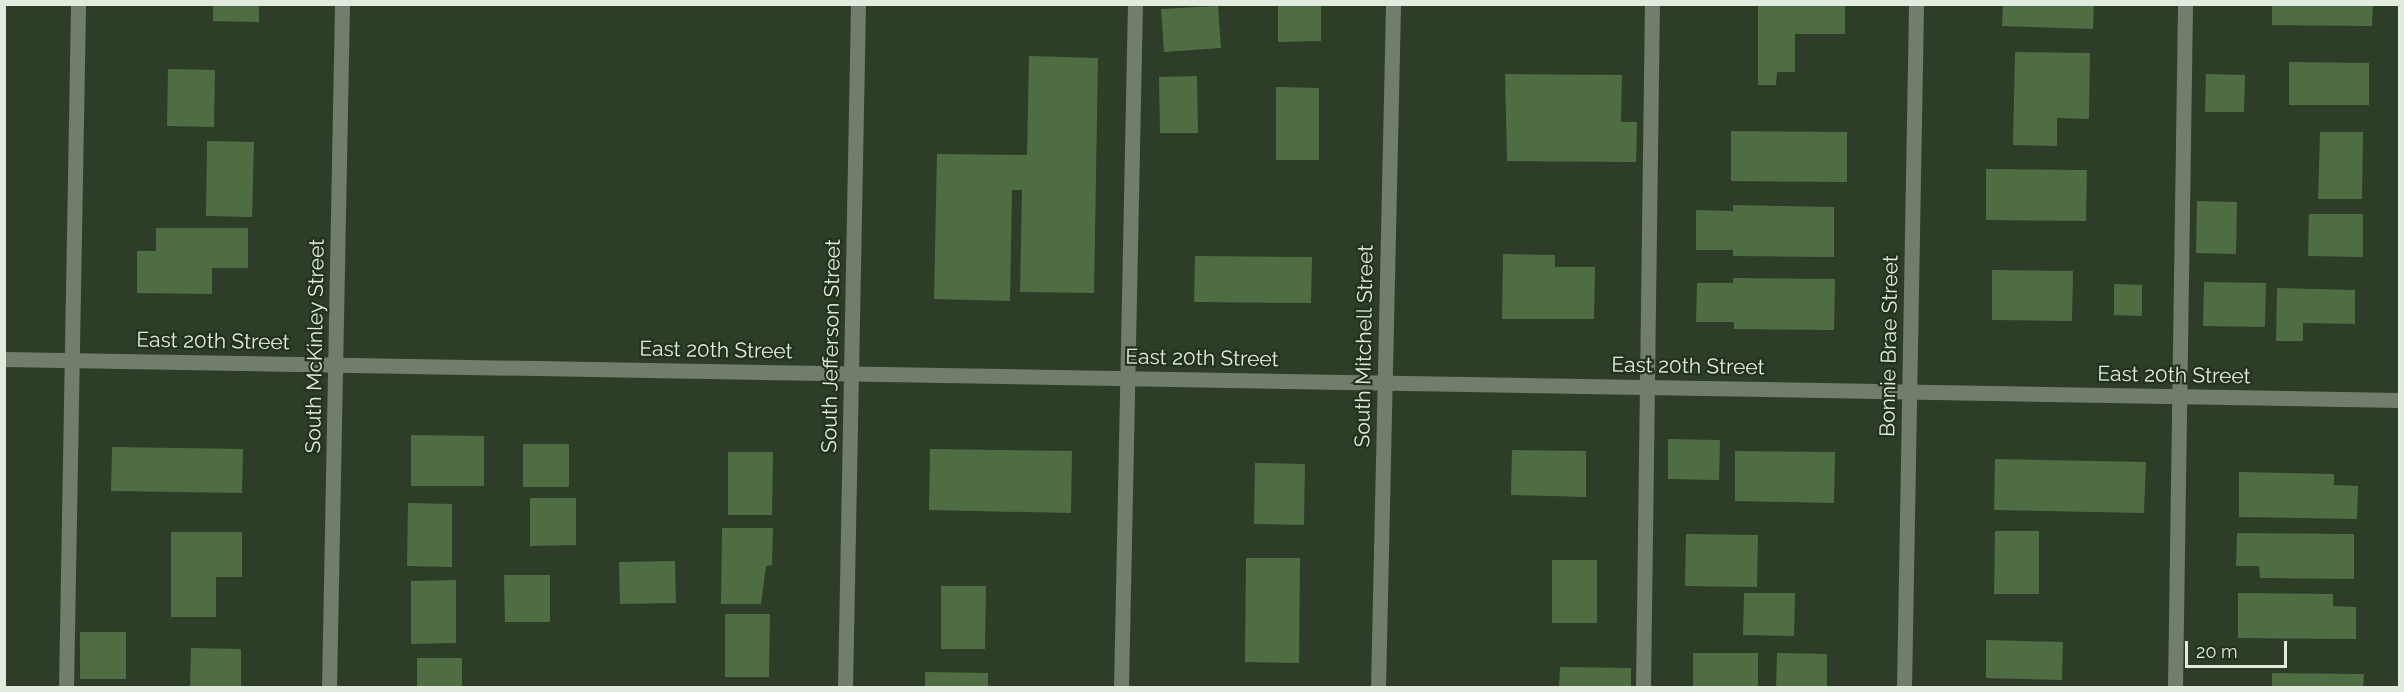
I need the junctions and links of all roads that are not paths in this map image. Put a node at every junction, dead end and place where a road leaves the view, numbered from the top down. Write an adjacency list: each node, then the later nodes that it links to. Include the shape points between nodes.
1 (78, 4): 10 (street)
2 (342, 4): 11 (street, South McKinley Street)
3 (858, 4): 12 (street, South Jefferson Street)
4 (1135, 4): 13 (street)
5 (1393, 4): 14 (street, South Mitchell Street)
6 (1652, 4): 15 (street)
7 (1916, 4): 16 (street, Bonnie Brae Street)
8 (2185, 4): 17 (street)
9 (4, 358): 10 (street, East 20th Street)
10 (72, 360): 11 (street, East 20th Street); 19 (street)
11 (335, 364): 12 (street, East 20th Street); 20 (street, South McKinley Street)
12 (851, 373): 13 (street, East 20th Street); 21 (street, South Jefferson Street)
13 (1127, 378): 14 (street, East 20th Street); 22 (street)
14 (1385, 382): 15 (street, East 20th Street); 23 (street, South Mitchell Street)
15 (1647, 387): 16 (street, East 20th Street); 24 (street)
16 (1909, 391): 17 (street, East 20th Street); 25 (street, Bonnie Brae Street)
17 (2180, 396): 18 (street, East 20th Street); 26 (street)
18 (2400, 400)
19 (66, 687)
20 (329, 687)
21 (845, 687)
22 (1121, 687)
23 (1378, 687)
24 (1643, 687)
25 (1905, 687)
26 (2175, 687)

